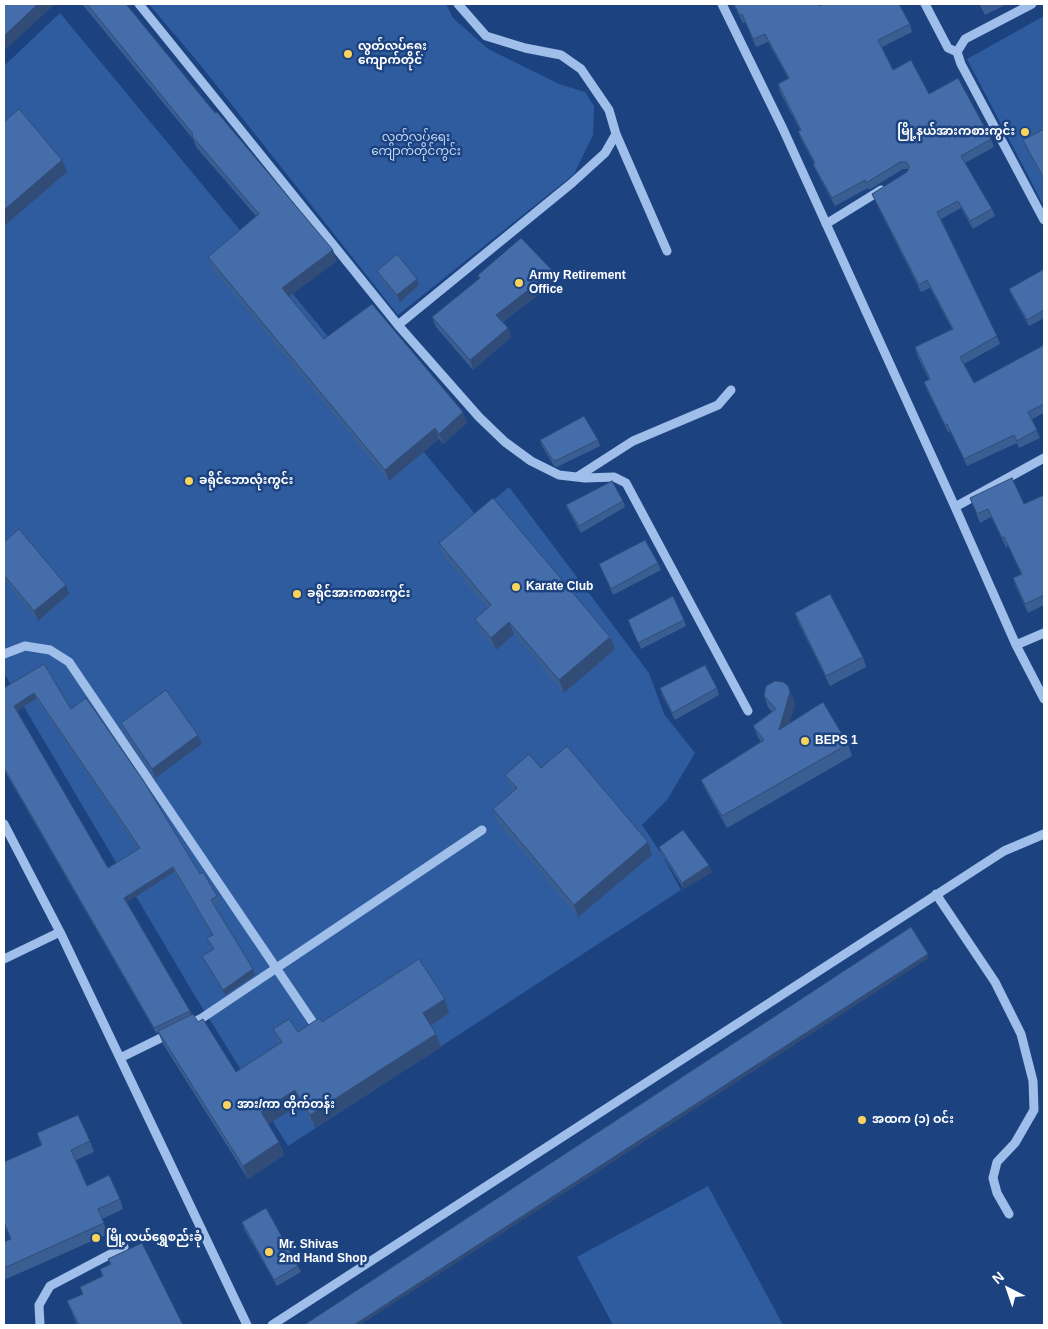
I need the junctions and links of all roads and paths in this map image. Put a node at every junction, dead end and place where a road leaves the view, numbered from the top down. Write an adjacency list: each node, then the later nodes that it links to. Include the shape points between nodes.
1 (139, 4): 12 (street)
2 (458, 4): 7 (street, via 486,36 561,55 581,69 609,110)
3 (722, 4): 10 (street)
4 (925, 4): 6 (street, via 948,48)
5 (1032, 4): 6 (street, via 965,39)
6 (957, 52): 9 (street)
7 (616, 134): 11 (street); 12 (street, via 605,153 572,183)
8 (890, 185): 10 (street)
9 (1044, 220)
10 (826, 224): 16 (street)
11 (667, 251)
12 (398, 325): 15 (street, via 505,442 538,465 559,475)
13 (731, 390): 15 (street, via 718,405 633,441)
14 (1044, 458): 16 (street)
15 (577, 477): 21 (street, via 614,477 626,483)
16 (955, 507): 18 (street)
17 (1044, 633): 18 (street)
18 (1016, 645): 20 (street)
19 (4, 654): 28 (street, via 25,646 50,650 69,662)
20 (1044, 699)
21 (748, 711)
22 (4, 824): 26 (street)
23 (482, 830): 28 (street)
24 (1044, 834): 25 (street, via 1004,851)
25 (936, 894): 31 (street, via 995,982 1021,1034 1033,1081 1034,1110 1015,1143 997,1162 993,1178); 35 (street)
26 (60, 932): 27 (street); 30 (street)
27 (4, 959)
28 (276, 967): 29 (street); 30 (street, via 202,1018)
29 (316, 1027)
30 (120, 1058): 34 (street)
31 (1009, 1214)
32 (124, 1247): 33 (street, via 50,1286 39,1304)
33 (40, 1325)
34 (247, 1325)
35 (272, 1325)

